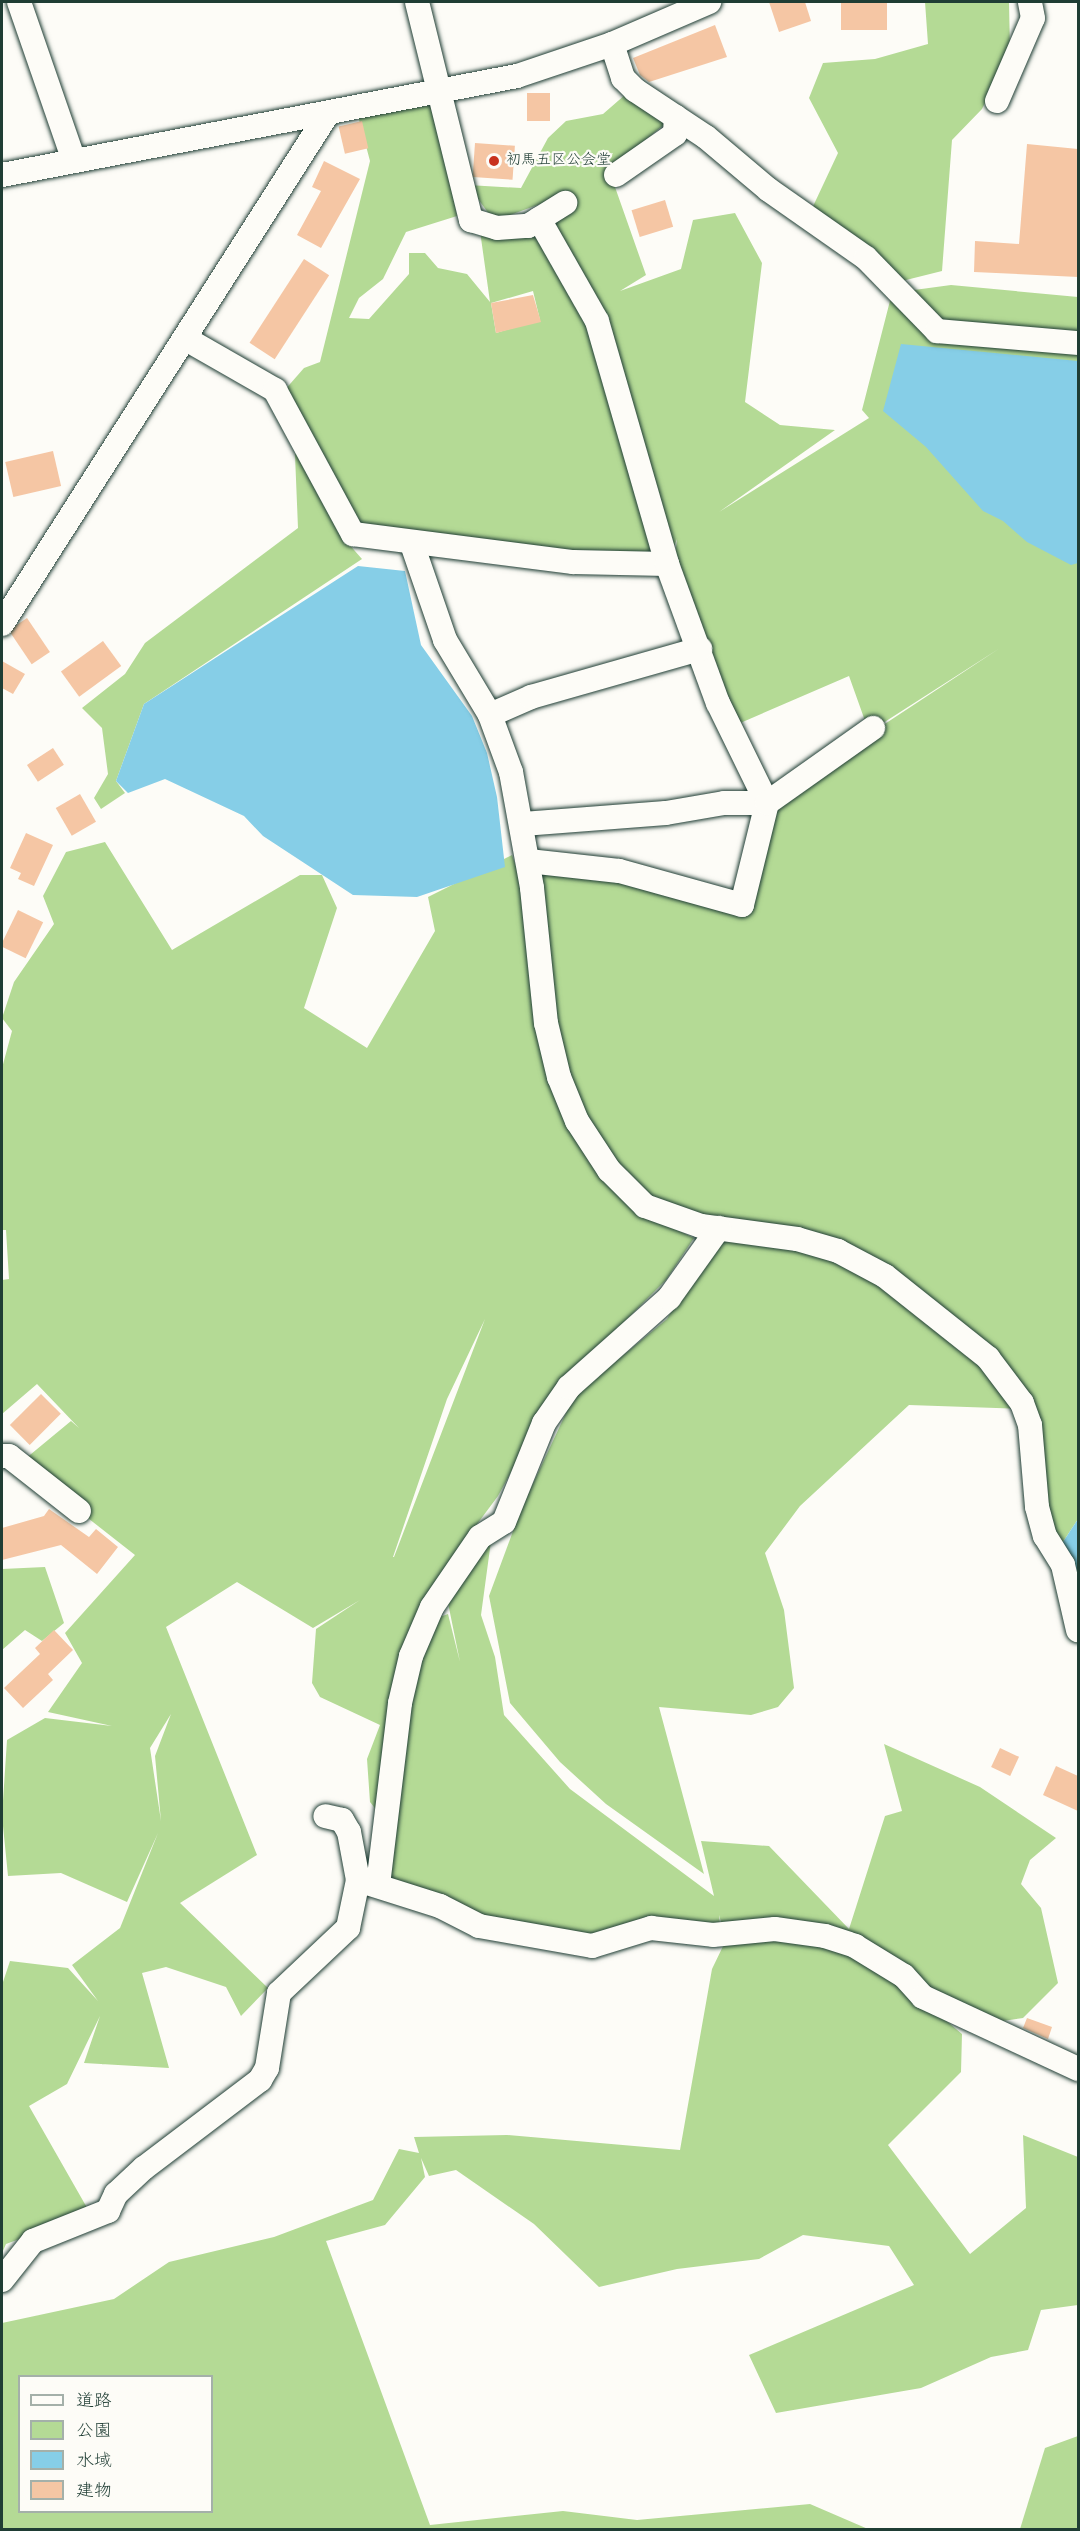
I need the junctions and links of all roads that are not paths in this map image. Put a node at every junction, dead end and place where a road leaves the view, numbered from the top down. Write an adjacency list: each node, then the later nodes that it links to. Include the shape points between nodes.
1 (19, 2): 10 (street)
2 (417, 2): 6 (street)
3 (709, 2): 5 (street)
4 (1030, 2): 7 (street, via 1033,18)
5 (612, 44): 6 (street, via 517,76); 9 (street, via 623,78)
6 (439, 90): 8 (street); 14 (street, via 471,220 497,228 528,226)
7 (997, 101)
8 (328, 113): 10 (street); 15 (street)
9 (676, 117): 12 (street, via 675,134); 16 (street, via 866,258 937,330)
10 (74, 161): 11 (street)
11 (2, 175)
12 (616, 175)
13 (565, 203): 14 (street)
14 (539, 219): 18 (street, via 597,321)
15 (186, 339): 17 (street, via 275,390 352,534); 19 (street)
16 (1078, 343)
17 (412, 544): 18 (street, via 573,562); 21 (street, via 445,640)
18 (667, 564): 20 (street)
19 (2, 624)
20 (700, 649): 21 (street, via 531,698); 23 (street, via 718,703)
21 (490, 715): 24 (street)
22 (873, 728): 23 (street)
23 (767, 803): 24 (street, via 724,803 666,813); 25 (street, via 742,905 619,871)
24 (524, 824): 25 (street)
25 (529, 861): 26 (street, via 546,1023 559,1077 577,1121 609,1170 645,1206)
26 (719, 1228): 29 (street, via 797,1239 838,1251 885,1276 988,1358 1022,1403 1030,1425 1037,1507 1045,1536 1063,1565); 31 (street, via 669,1298 569,1387 544,1424 504,1522 480,1537 432,1607 411,1656 400,1703)
27 (2, 1456): 28 (street, via 9,1456)
28 (79, 1511)
29 (1078, 1630)
30 (325, 1816): 31 (street, via 342,1820)
31 (368, 1883): 32 (street, via 440,1906 479,1926 592,1946 651,1928 713,1935 775,1929 825,1936 855,1946 904,1976 923,1997); 33 (street, via 348,1928 279,1993 267,2068 260,2080 144,2168 116,2194 108,2211 33,2241)
32 (1078, 2069)
33 (2, 2280)

